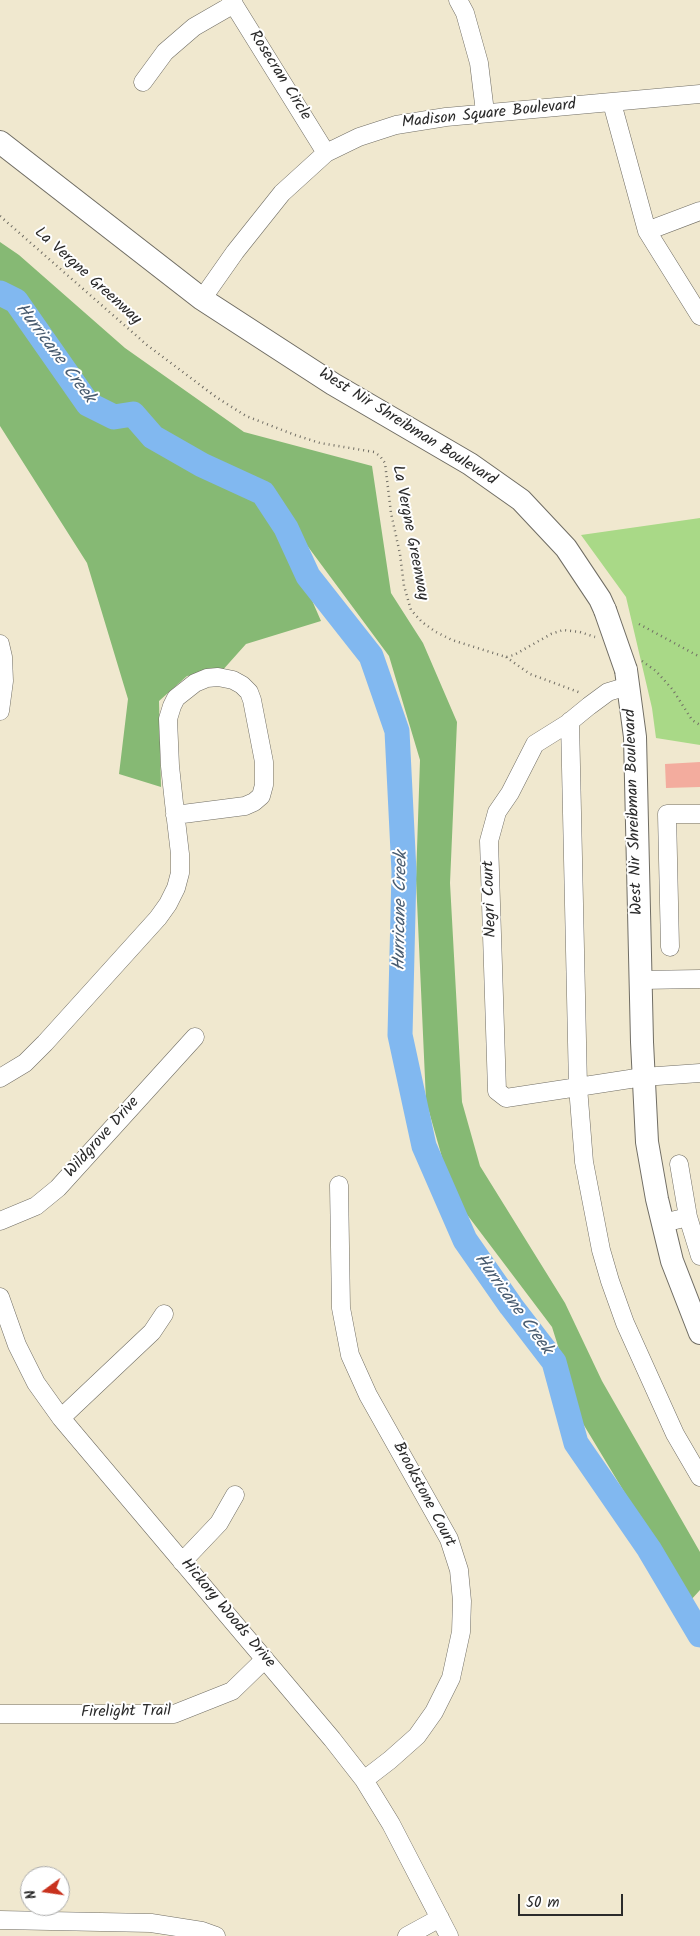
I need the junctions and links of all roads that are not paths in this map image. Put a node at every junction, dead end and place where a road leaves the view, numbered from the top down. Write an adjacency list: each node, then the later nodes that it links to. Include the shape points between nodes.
1 (458, 0): 6 (street, via 465,13 479,63)
2 (233, 2): 3 (street, via 194,27 165,52); 8 (street, Rosecran Circle)
3 (143, 82)
4 (700, 94): 5 (street, Madison Square Boulevard)
5 (612, 102): 6 (street, Madison Square Boulevard); 10 (street)
6 (485, 112): 8 (street, Madison Square Boulevard, via 396,125 359,137)
7 (0, 142): 11 (main road, West Nir Shreibman Boulevard)
8 (326, 153): 11 (street, Madison Square Boulevard, via 282,193)
9 (700, 212): 10 (street)
10 (647, 231): 12 (street)
11 (202, 300): 14 (main road, West Nir Shreibman Boulevard, bridge, via 333,384 470,464 521,500 566,548 600,599)
12 (700, 316)
13 (0, 644): 15 (street, via 4,681)
14 (631, 671): 16 (street, Negri Court); 21 (main road, West Nir Shreibman Boulevard)
15 (0, 710)
16 (570, 721): 26 (street); 26 (street, Negri Court, via 536,744 497,812 489,841 497,1091 506,1098)
17 (700, 814): 19 (street, via 667,814)
18 (176, 815): 18 (street, via 168,719 172,706 176,698 195,683 218,677 233,680 249,692 252,700 264,762 264,786 260,796 245,806); 25 (street, via 180,873 168,904 45,1044)
19 (670, 947)
20 (700, 978): 21 (street)
21 (641, 980): 24 (main road, West Nir Shreibman Boulevard)
22 (194, 1037): 30 (street, Wildgrove Drive, via 58,1188 36,1206)
23 (700, 1073): 24 (street)
24 (643, 1077): 26 (street); 31 (main road, West Nir Shreibman Boulevard, via 647,1142)
25 (0, 1078)
26 (578, 1087): 37 (street, via 584,1162 610,1281 625,1323 675,1434)
27 (678, 1164): 29 (street)
28 (339, 1184): 42 (street, Brookstone Court, via 341,1308 350,1355 368,1395 449,1539 459,1570 462,1601 461,1632 451,1678 434,1712 417,1736)
29 (688, 1218): 31 (street); 32 (street)
30 (0, 1222)
31 (663, 1223): 35 (main road, West Nir Shreibman Boulevard, via 672,1261)
32 (700, 1256)
33 (0, 1298): 36 (street, Hickory Woods Drive, via 32,1375)
34 (164, 1314): 36 (street, via 152,1332)
35 (700, 1332)
36 (61, 1418): 39 (street, Hickory Woods Drive)
37 (700, 1477)
38 (235, 1495): 39 (street, via 219,1523)
39 (182, 1562): 40 (street, Hickory Woods Drive)
40 (264, 1659): 41 (street, Firelight Trail, via 232,1691 174,1714); 42 (street, Hickory Woods Drive)
41 (0, 1714)
42 (364, 1780): 43 (street, Hickory Woods Drive)
43 (440, 1918): 47 (street); 48 (street, Hickory Woods Drive)
44 (0, 1920): 45 (street)
45 (41, 1928): 46 (street, via 151,1923)
46 (216, 1936)
47 (407, 1936)
48 (449, 1936)

